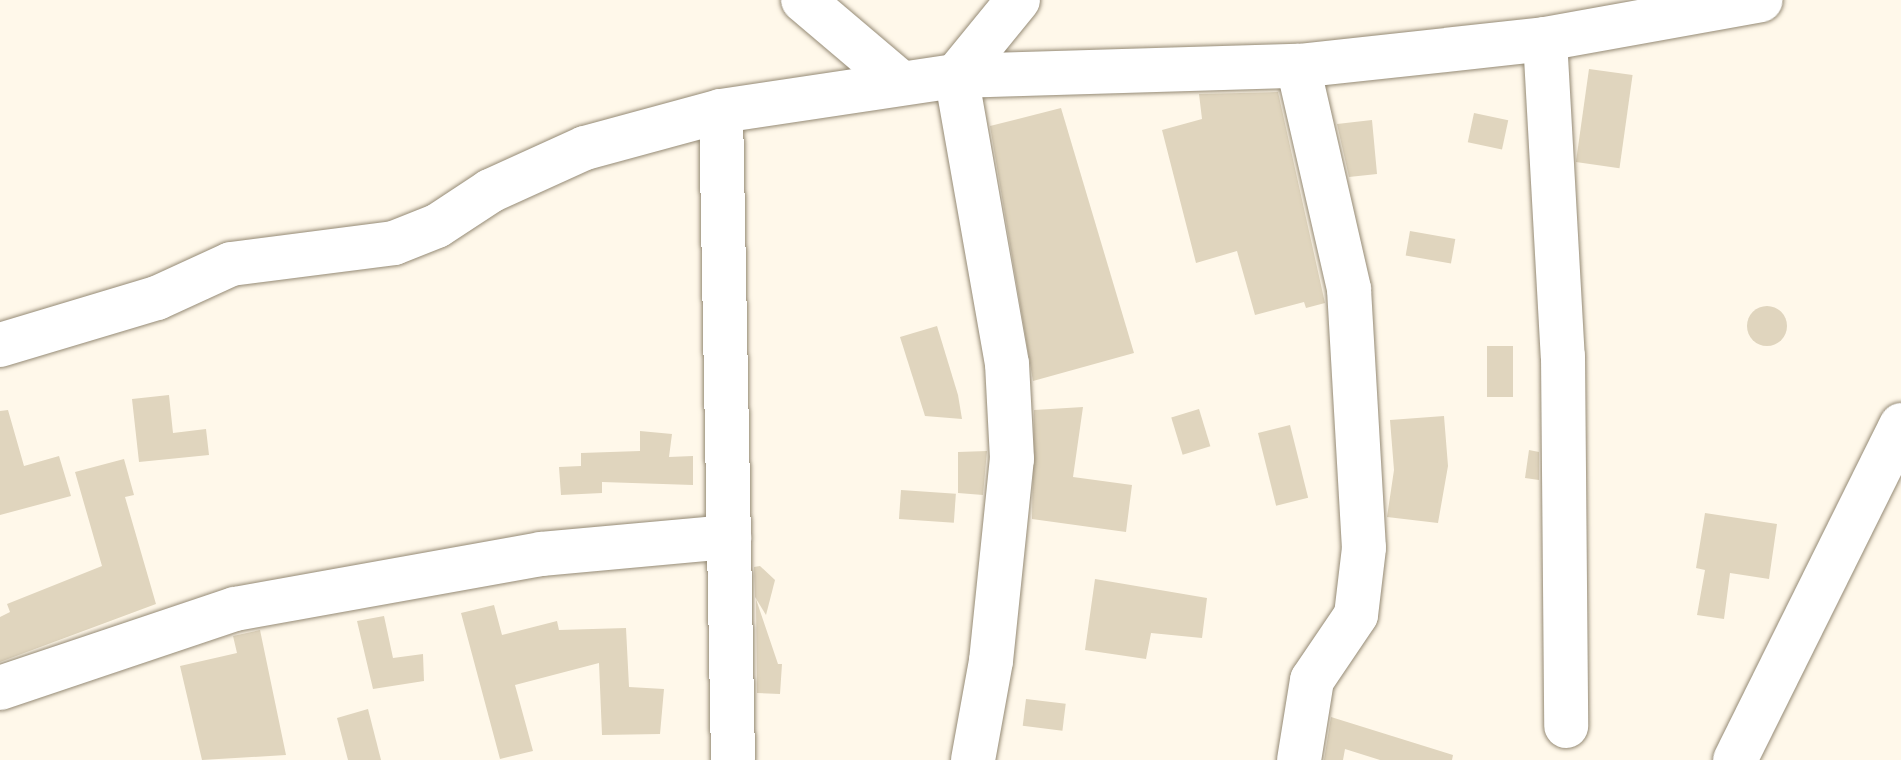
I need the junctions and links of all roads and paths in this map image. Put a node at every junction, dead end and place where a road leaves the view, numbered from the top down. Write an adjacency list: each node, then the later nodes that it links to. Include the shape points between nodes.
1 (803, 0): 7 (street)
2 (1018, 0): 6 (street)
3 (1761, 0): 4 (street)
4 (1545, 39): 5 (street); 13 (street, via 1563,356)
5 (1298, 66): 6 (street); 16 (street, via 1349,289 1364,548 1356,615 1312,680)
6 (956, 76): 7 (street); 15 (street, via 1007,364 1012,459 991,661)
7 (901, 83): 8 (street)
8 (721, 111): 9 (street, via 585,148 394,243 231,264 157,298); 11 (street)
9 (0, 345)
10 (1901, 425): 17 (street)
11 (729, 537): 12 (street, via 541,554 235,609); 14 (street)
12 (0, 688)
13 (1566, 726)
14 (733, 760)
15 (973, 760)
16 (1299, 760)
17 (1735, 760)

